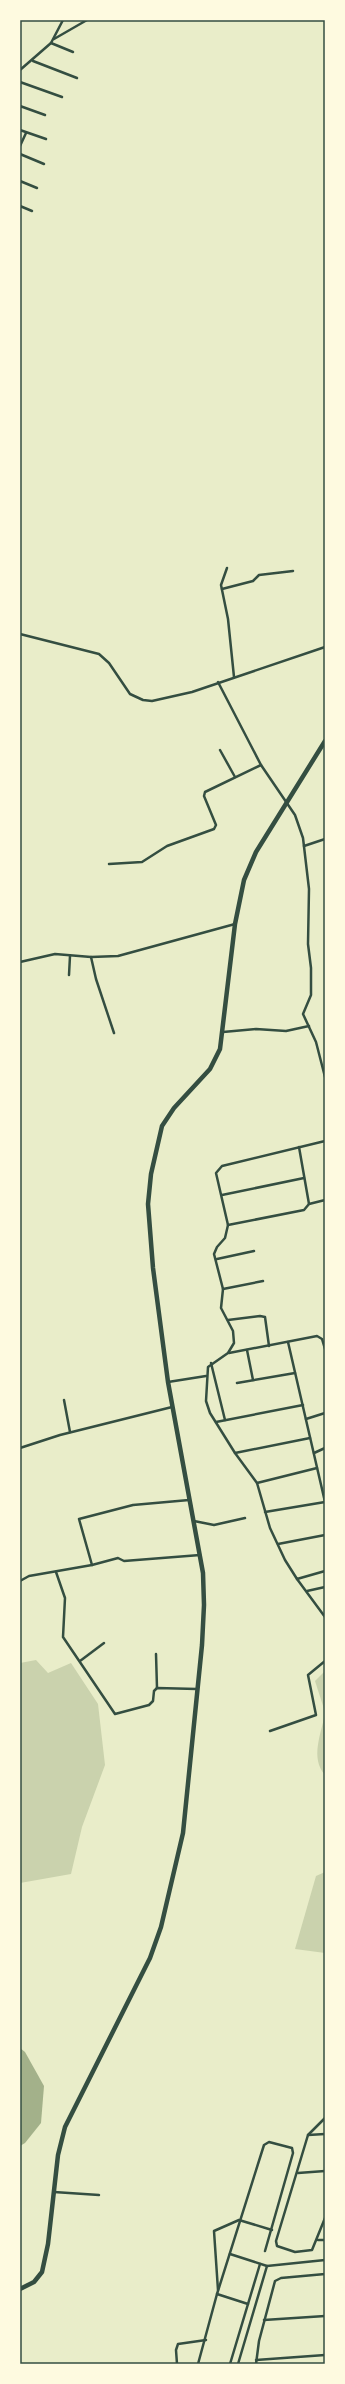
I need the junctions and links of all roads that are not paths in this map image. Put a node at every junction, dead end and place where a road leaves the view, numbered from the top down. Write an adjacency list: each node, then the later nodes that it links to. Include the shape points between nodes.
1 (63, 20): 3 (street)
2 (87, 20): 3 (street)
3 (54, 39): 4 (street)
4 (51, 43): 5 (street); 6 (street)
5 (73, 52)
6 (33, 61): 7 (street); 8 (street)
7 (20, 70)
8 (77, 78)
9 (20, 82): 10 (street)
10 (62, 97)
11 (20, 106): 12 (street)
12 (45, 115)
13 (20, 130): 14 (street)
14 (26, 133): 15 (street); 16 (street)
15 (46, 139)
16 (20, 146)
17 (20, 154): 18 (street)
18 (44, 164)
19 (20, 181): 20 (street)
20 (37, 188)
21 (20, 206): 22 (street)
22 (32, 211)
23 (227, 568): 25 (street, via 221,583)
24 (293, 571): 25 (street, via 259,575 253,582)
25 (222, 589): 28 (street)
26 (20, 634): 29 (street, via 102,656 130,694 143,700 163,700)
27 (325, 647): 28 (street)
28 (234, 676): 29 (street)
29 (218, 682): 32 (street)
30 (325, 741): 34 (main road)
31 (220, 750): 33 (street)
32 (261, 765): 33 (street); 34 (street)
33 (235, 778): 37 (street, via 204,793 216,825 214,829 167,846 142,862)
34 (287, 801): 36 (street, via 298,823); 38 (main road, via 251,861 241,889)
35 (325, 839): 36 (street)
36 (304, 846): 43 (street, via 309,889 308,944 311,995 303,1014)
37 (109, 864)
38 (235, 924): 40 (street, via 129,953); 44 (main road)
39 (70, 956): 40 (street); 41 (street, via 47,954); 42 (street)
40 (91, 957): 45 (street)
41 (20, 962)
42 (69, 974)
43 (309, 1026): 44 (street, via 286,1031 256,1029); 46 (street)
44 (223, 1032): 68 (main road, via 220,1049 210,1069 164,1122 149,1182 148,1213 153,1268)
45 (114, 1033)
46 (325, 1077)
47 (325, 1140): 48 (street)
48 (298, 1147): 49 (street); 50 (street, via 222,1166 216,1173)
49 (304, 1178): 50 (street); 52 (street)
50 (222, 1195): 53 (street)
51 (325, 1200): 52 (street)
52 (309, 1204): 53 (street, via 304,1210)
53 (228, 1225): 55 (street, via 223,1241 215,1250)
54 (254, 1251): 55 (street)
55 (217, 1259): 57 (street)
56 (263, 1281): 57 (street)
57 (222, 1289): 58 (street, via 221,1308)
58 (228, 1320): 60 (street, via 265,1317); 63 (street, via 234,1337 233,1346)
59 (288, 1342): 60 (street); 61 (street, via 317,1336 322,1339); 65 (street)
60 (269, 1346): 62 (street)
61 (325, 1349)
62 (246, 1350): 63 (street); 67 (street)
63 (228, 1353): 64 (street)
64 (211, 1363): 66 (street); 75 (street)
65 (295, 1373): 67 (street); 71 (street)
66 (206, 1376): 68 (street); 76 (street, via 206,1400)
67 (253, 1380): 69 (street)
68 (168, 1382): 72 (main road)
69 (237, 1383)
70 (64, 1400): 77 (street)
71 (303, 1405): 74 (street); 75 (street)
72 (172, 1407): 77 (street); 85 (main road)
73 (325, 1413): 74 (street)
74 (306, 1419): 78 (street)
75 (225, 1420): 76 (street)
76 (216, 1422): 82 (street)
77 (70, 1432): 79 (street)
78 (310, 1438): 81 (street); 82 (street)
79 (20, 1448)
80 (325, 1448): 81 (street)
81 (314, 1452): 83 (street)
82 (235, 1453): 84 (street)
83 (317, 1468): 84 (street); 86 (street)
84 (257, 1483): 87 (street)
85 (190, 1500): 89 (main road); 93 (street, via 133,1505 81,1517 78,1521)
86 (325, 1502): 87 (street)
87 (265, 1512): 91 (street)
88 (245, 1518): 89 (street, via 214,1525)
89 (194, 1521): 92 (main road)
90 (325, 1535): 91 (street)
91 (278, 1544): 96 (street)
92 (200, 1555): 93 (street, via 124,1561 118,1558); 106 (main road, via 204,1605)
93 (92, 1565): 95 (street)
94 (325, 1571): 96 (street)
95 (56, 1572): 97 (street, via 29,1576); 103 (street, via 65,1598 62,1636)
96 (297, 1579): 99 (street)
97 (20, 1582)
98 (325, 1588): 99 (street)
99 (307, 1591): 100 (street)
100 (325, 1617)
101 (104, 1643): 103 (street)
102 (156, 1654): 105 (street)
103 (80, 1662): 105 (street, via 115,1714 149,1705)
104 (325, 1662): 107 (street, via 308,1675 316,1715)
105 (157, 1688): 106 (street)
106 (198, 1689): 113 (main road, via 183,1833 161,1926 140,1979 72,2111 61,2142)
107 (270, 1731)
108 (325, 2118): 110 (street)
109 (325, 2134): 110 (street)
110 (308, 2135): 112 (street)
111 (325, 2171): 112 (street)
112 (297, 2173): 118 (street, via 276,2244 296,2252 310,2251)
113 (53, 2192): 114 (street); 126 (main road, via 48,2244 42,2272 34,2282)
114 (98, 2195)
115 (325, 2218): 118 (street)
116 (239, 2220): 117 (street); 117 (street, via 264,2145 269,2142 292,2148 293,2153); 121 (street); 127 (street, via 213,2232)
117 (272, 2230): 120 (street)
118 (317, 2240): 119 (street)
119 (325, 2240)
120 (264, 2251)
121 (230, 2254): 123 (street); 127 (street)
122 (325, 2260): 124 (street)
123 (260, 2264): 124 (street); 128 (street)
124 (267, 2266): 137 (street)
125 (325, 2274): 130 (street, via 277,2279)
126 (20, 2288)
127 (217, 2293): 128 (street); 131 (street)
128 (248, 2304): 136 (street)
129 (325, 2316): 130 (street)
130 (264, 2320): 133 (street)
131 (206, 2340): 134 (street, via 178,2344); 135 (street)
132 (325, 2355): 133 (street)
133 (256, 2360): 138 (street)
134 (177, 2364)
135 (198, 2364)
136 (230, 2364)
137 (238, 2364)
138 (256, 2364)

